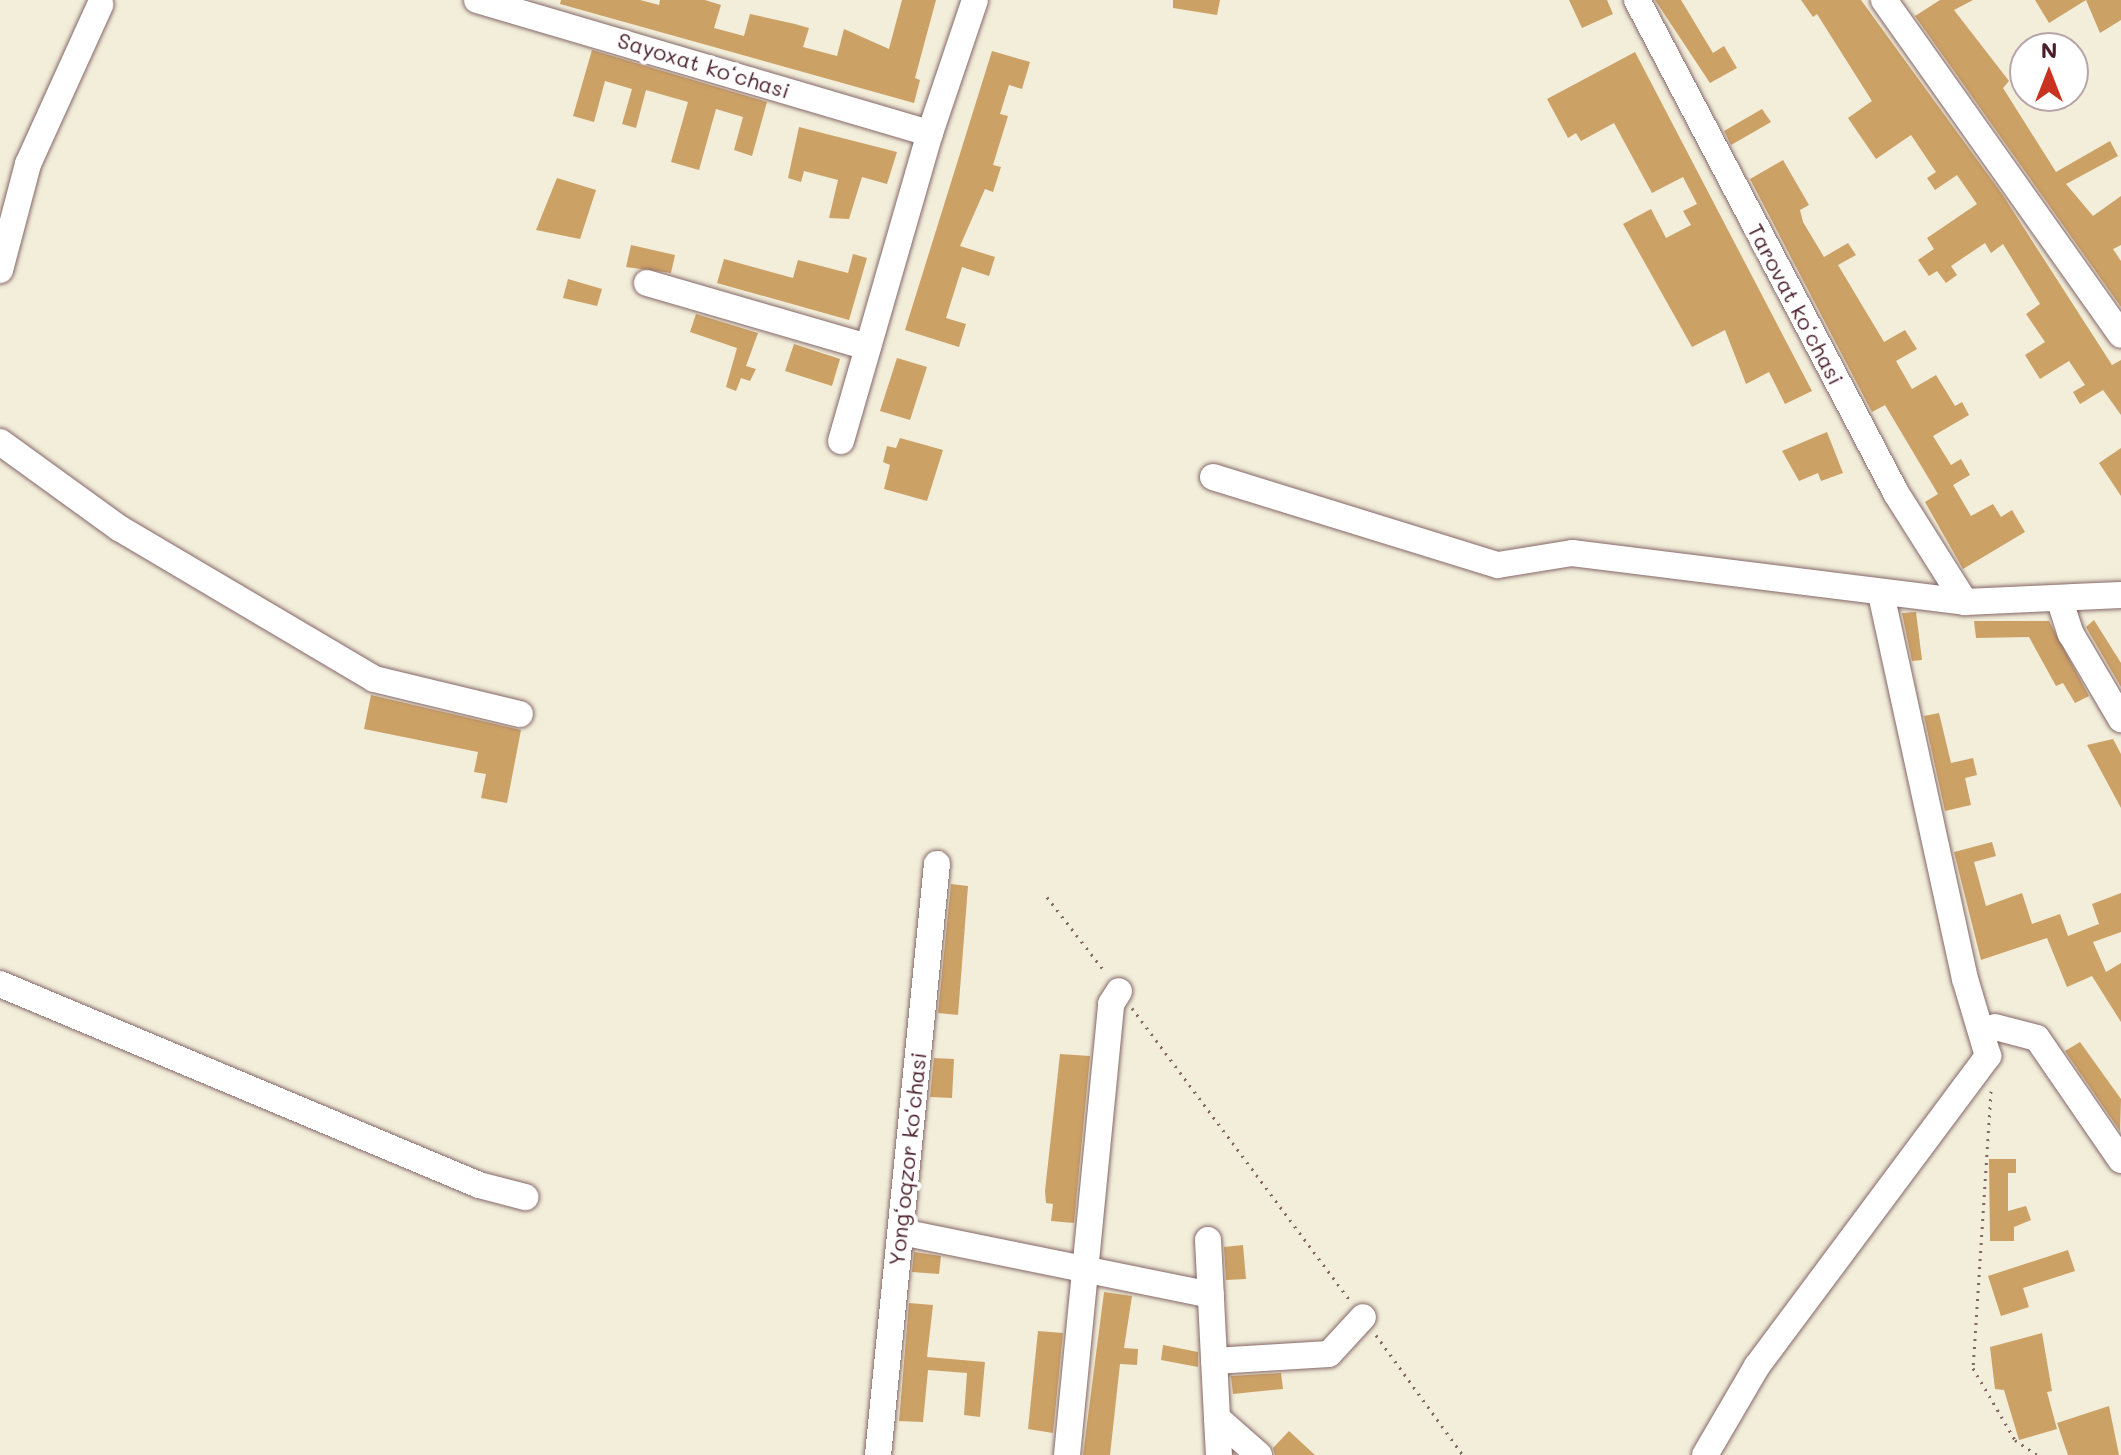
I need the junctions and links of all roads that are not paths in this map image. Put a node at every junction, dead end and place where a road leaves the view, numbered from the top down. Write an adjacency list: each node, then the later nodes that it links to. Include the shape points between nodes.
1 (477, 0): 6 (street, Sayoxat koʻchasi)
2 (975, 0): 6 (street)
3 (1637, 0): 17 (street, Tarovat koʻchasi, via 1896,493)
4 (1884, 0): 9 (street)
5 (100, 5): 7 (street, via 28,164)
6 (930, 133): 10 (street)
7 (0, 270)
8 (647, 283): 10 (street)
9 (2121, 335)
10 (868, 347): 11 (street)
11 (841, 441)
12 (0, 442): 18 (street, via 119,528 374,679)
13 (1213, 477): 14 (street, via 1498,565 1572,553)
14 (1881, 593): 17 (street); 37 (street, via 1965,979 1988,1056 1757,1366)
15 (2121, 595): 16 (street)
16 (2059, 598): 17 (street); 19 (street, via 2071,634)
17 (1965, 602)
18 (520, 714)
19 (2121, 719)
20 (937, 864): 26 (street, Yongʻoqzor koʻchasi)
21 (0, 984): 25 (street, via 479,1185)
22 (1119, 991): 28 (street, via 1111,1004)
23 (1995, 1027): 24 (street, via 2037,1038)
24 (2121, 1160)
25 (525, 1197)
26 (902, 1232): 28 (street); 33 (street, Yongʻoqzor koʻchasi)
27 (1208, 1240): 29 (street)
28 (1088, 1270): 29 (street); 34 (street)
29 (1211, 1295): 31 (street)
30 (1363, 1317): 31 (street, via 1329,1354)
31 (1214, 1361): 32 (street)
32 (1217, 1418): 35 (street); 36 (street)
33 (878, 1455)
34 (1067, 1455)
35 (1219, 1455)
36 (1259, 1455)
37 (1705, 1455)

